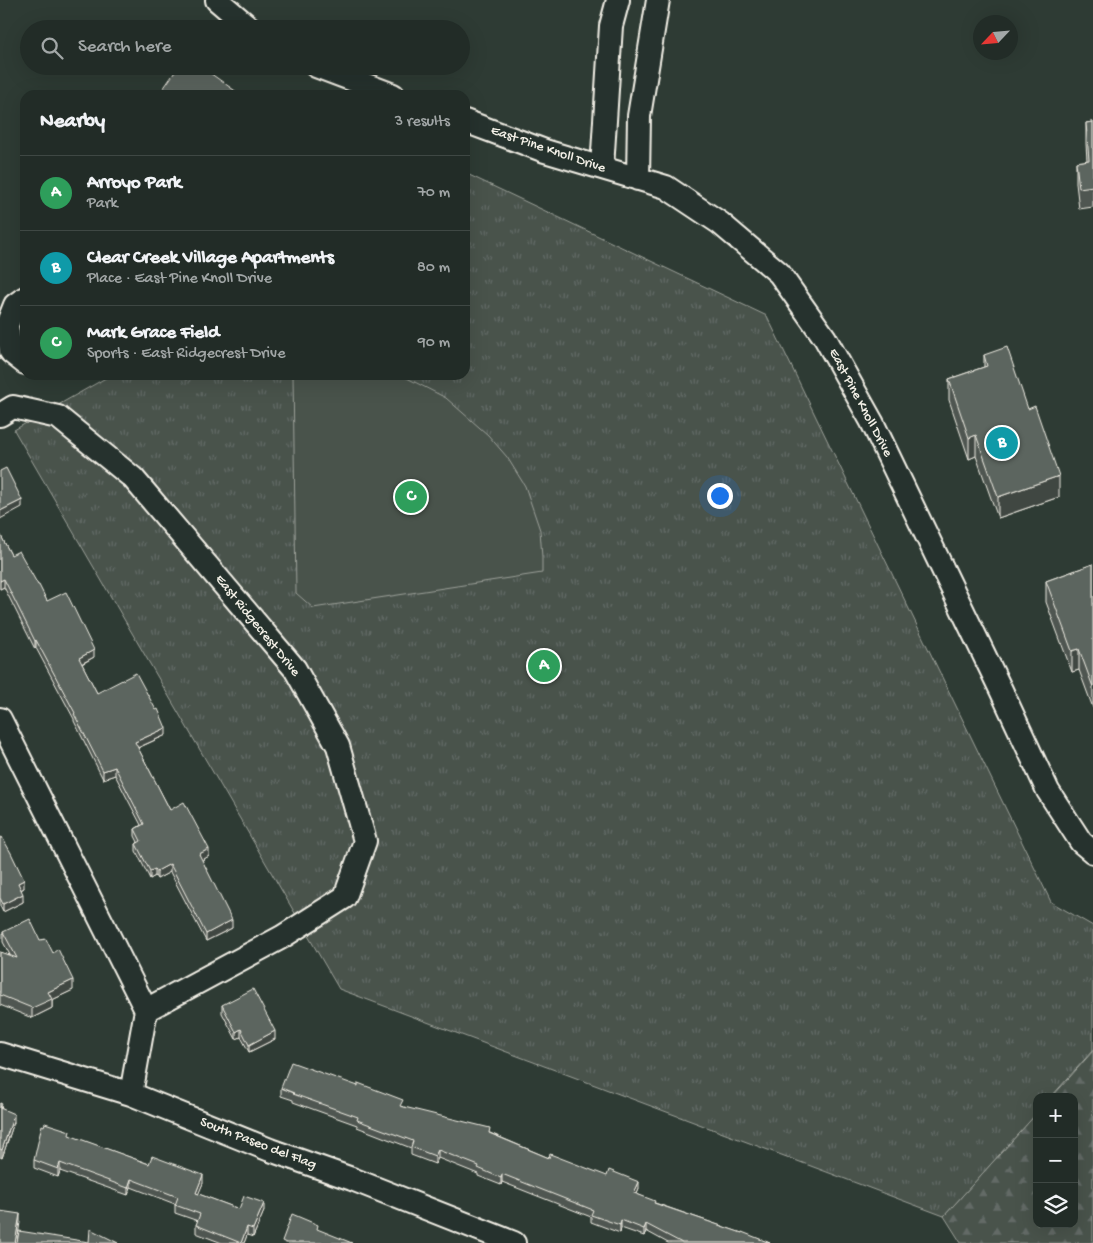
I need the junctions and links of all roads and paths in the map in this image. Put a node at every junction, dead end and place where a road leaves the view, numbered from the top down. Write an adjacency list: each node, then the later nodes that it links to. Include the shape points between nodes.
1 (216, 0): 4 (street)
2 (618, 0): 9 (street, via 611,26)
3 (658, 0): 10 (street, via 640,116)
4 (240, 20)
5 (329, 75): 6 (street)
6 (347, 87): 7 (street)
7 (365, 90)
8 (470, 123): 9 (street, East Pine Knoll Drive)
9 (602, 168): 10 (street, East Pine Knoll Drive)
10 (638, 179): 15 (street, East Pine Knoll Drive, via 666,187 720,224 779,273 825,338 872,422 1048,791 1081,842)
11 (20, 302): 12 (street, via 15,305 8,324 11,352)
12 (20, 359)
13 (0, 415): 16 (street, East Ridgecrest Drive, via 13,408 58,417 133,478 294,669 338,746 365,841 345,897 282,937)
14 (0, 719): 16 (street)
15 (1093, 852)
16 (146, 1010): 18 (street)
17 (0, 1054): 18 (street, South Paseo del Flag)
18 (131, 1094): 19 (street, South Paseo del Flag)
19 (514, 1243)

